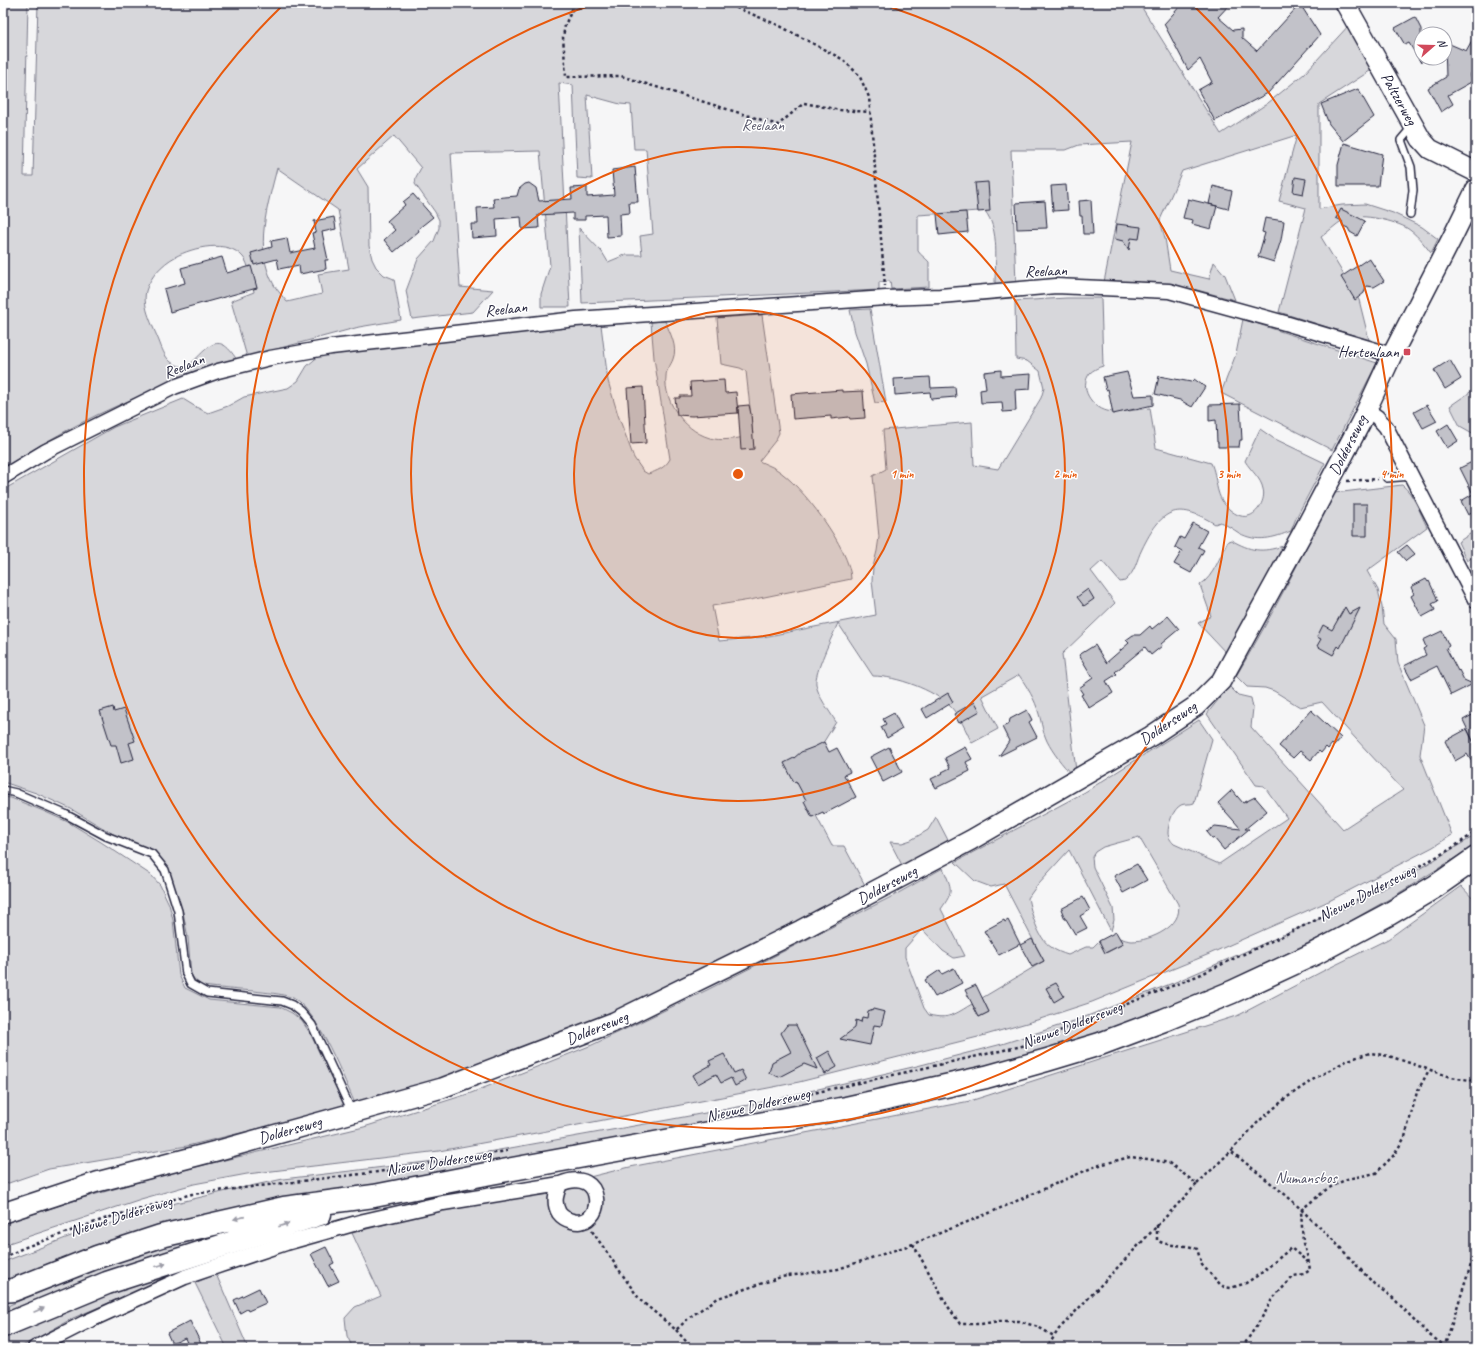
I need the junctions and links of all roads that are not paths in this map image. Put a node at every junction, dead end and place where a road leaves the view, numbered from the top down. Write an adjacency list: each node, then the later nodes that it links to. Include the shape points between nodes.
1 (1345, 3): 2 (main road, Paltzerweg)
2 (1414, 126): 3 (main road, Paltzerweg, via 1430,149); 5 (lane, via 1401,140 1412,167)
3 (1476, 172)
4 (1476, 189): 6 (main road, Dolderseweg)
5 (1410, 214)
6 (1392, 355): 7 (main road, Dolderseweg); 9 (street, Reelaan, via 1169,292 1056,286 940,296 576,319 354,344 270,358 218,371 174,387 46,452)
7 (1367, 410): 8 (street, via 1386,427); 14 (main road, Dolderseweg, via 1221,681 1196,706 1151,736 958,847 801,930 614,1022 442,1088)
8 (1412, 476): 10 (lane); 11 (street)
9 (3, 477)
10 (1387, 478)
11 (1476, 601)
12 (3, 790): 14 (lane, via 58,811 106,836 152,854 165,870 178,911 186,974 191,984 206,993 282,1001 301,1012 312,1025)
13 (1476, 858): 16 (main road, Nieuwe Dolderseweg, via 1389,914 1314,954 1164,1020 1055,1058 986,1077 846,1108)
14 (352, 1113): 17 (main road, Dolderseweg, via 97,1182)
15 (560, 1184): 15 (street, via 576,1179 590,1184 595,1192 597,1204 592,1215 576,1222 561,1215 556,1207 555,1197); 20 (street, via 443,1203 364,1221 286,1243 185,1277)
16 (374, 1196): 18 (main road, Nieuwe Dolderseweg, one-way to 18, via 284,1208 161,1236 97,1257); 19 (main road, Nieuwe Dolderseweg, one-way to 16, via 107,1283)
17 (3, 1213)
18 (6, 1294)
19 (3, 1326)
20 (35, 1348)

